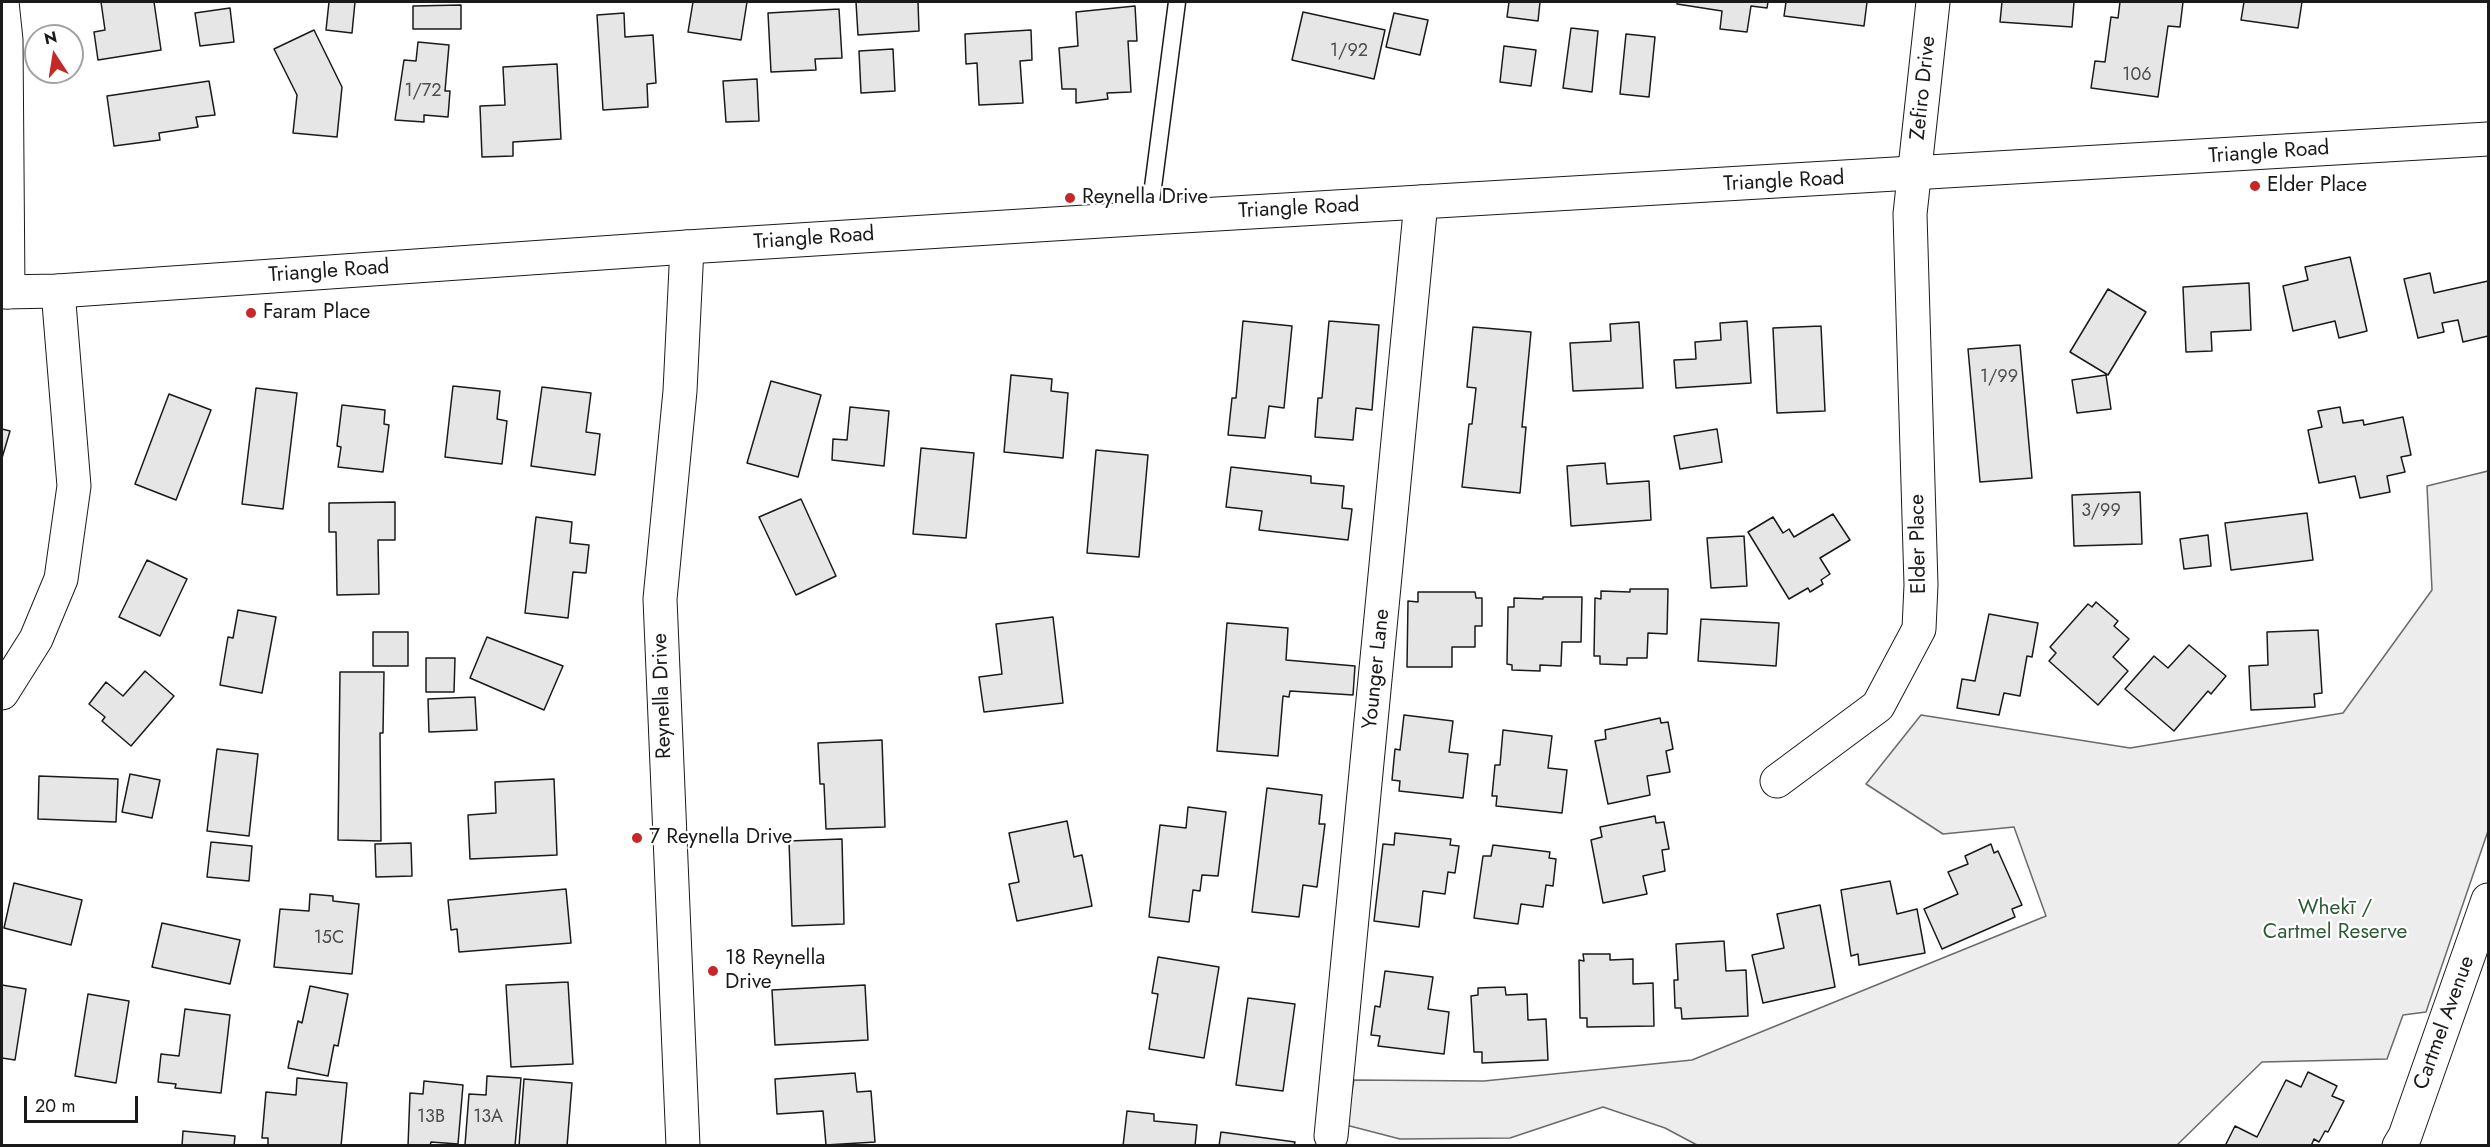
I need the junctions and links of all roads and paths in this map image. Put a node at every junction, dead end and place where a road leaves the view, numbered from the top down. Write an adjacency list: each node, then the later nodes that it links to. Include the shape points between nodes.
1 (2, 2): 10 (street, via 6,40)
2 (1177, 2): 7 (lane)
3 (1932, 2): 5 (street, Zefiro Drive)
4 (2488, 139): 5 (street, Triangle Road)
5 (1916, 175): 6 (street, Triangle Road); 12 (street, Elder Place, via 1910,214 1919,628 1878,706)
6 (1421, 202): 7 (street, Triangle Road); 14 (street, Younger Lane)
7 (1149, 219): 8 (street, Triangle Road)
8 (687, 247): 9 (street, Triangle Road); 15 (street, Reynella Drive, via 680,391 660,599)
9 (58, 291): 10 (street, Triangle Road); 11 (street, via 74,486 63,567 36,639)
10 (5, 292)
11 (2, 693)
12 (1777, 781)
13 (2488, 900): 16 (street, Cartmel Avenue)
14 (1331, 1136)
15 (683, 1146)
16 (2399, 1146)

